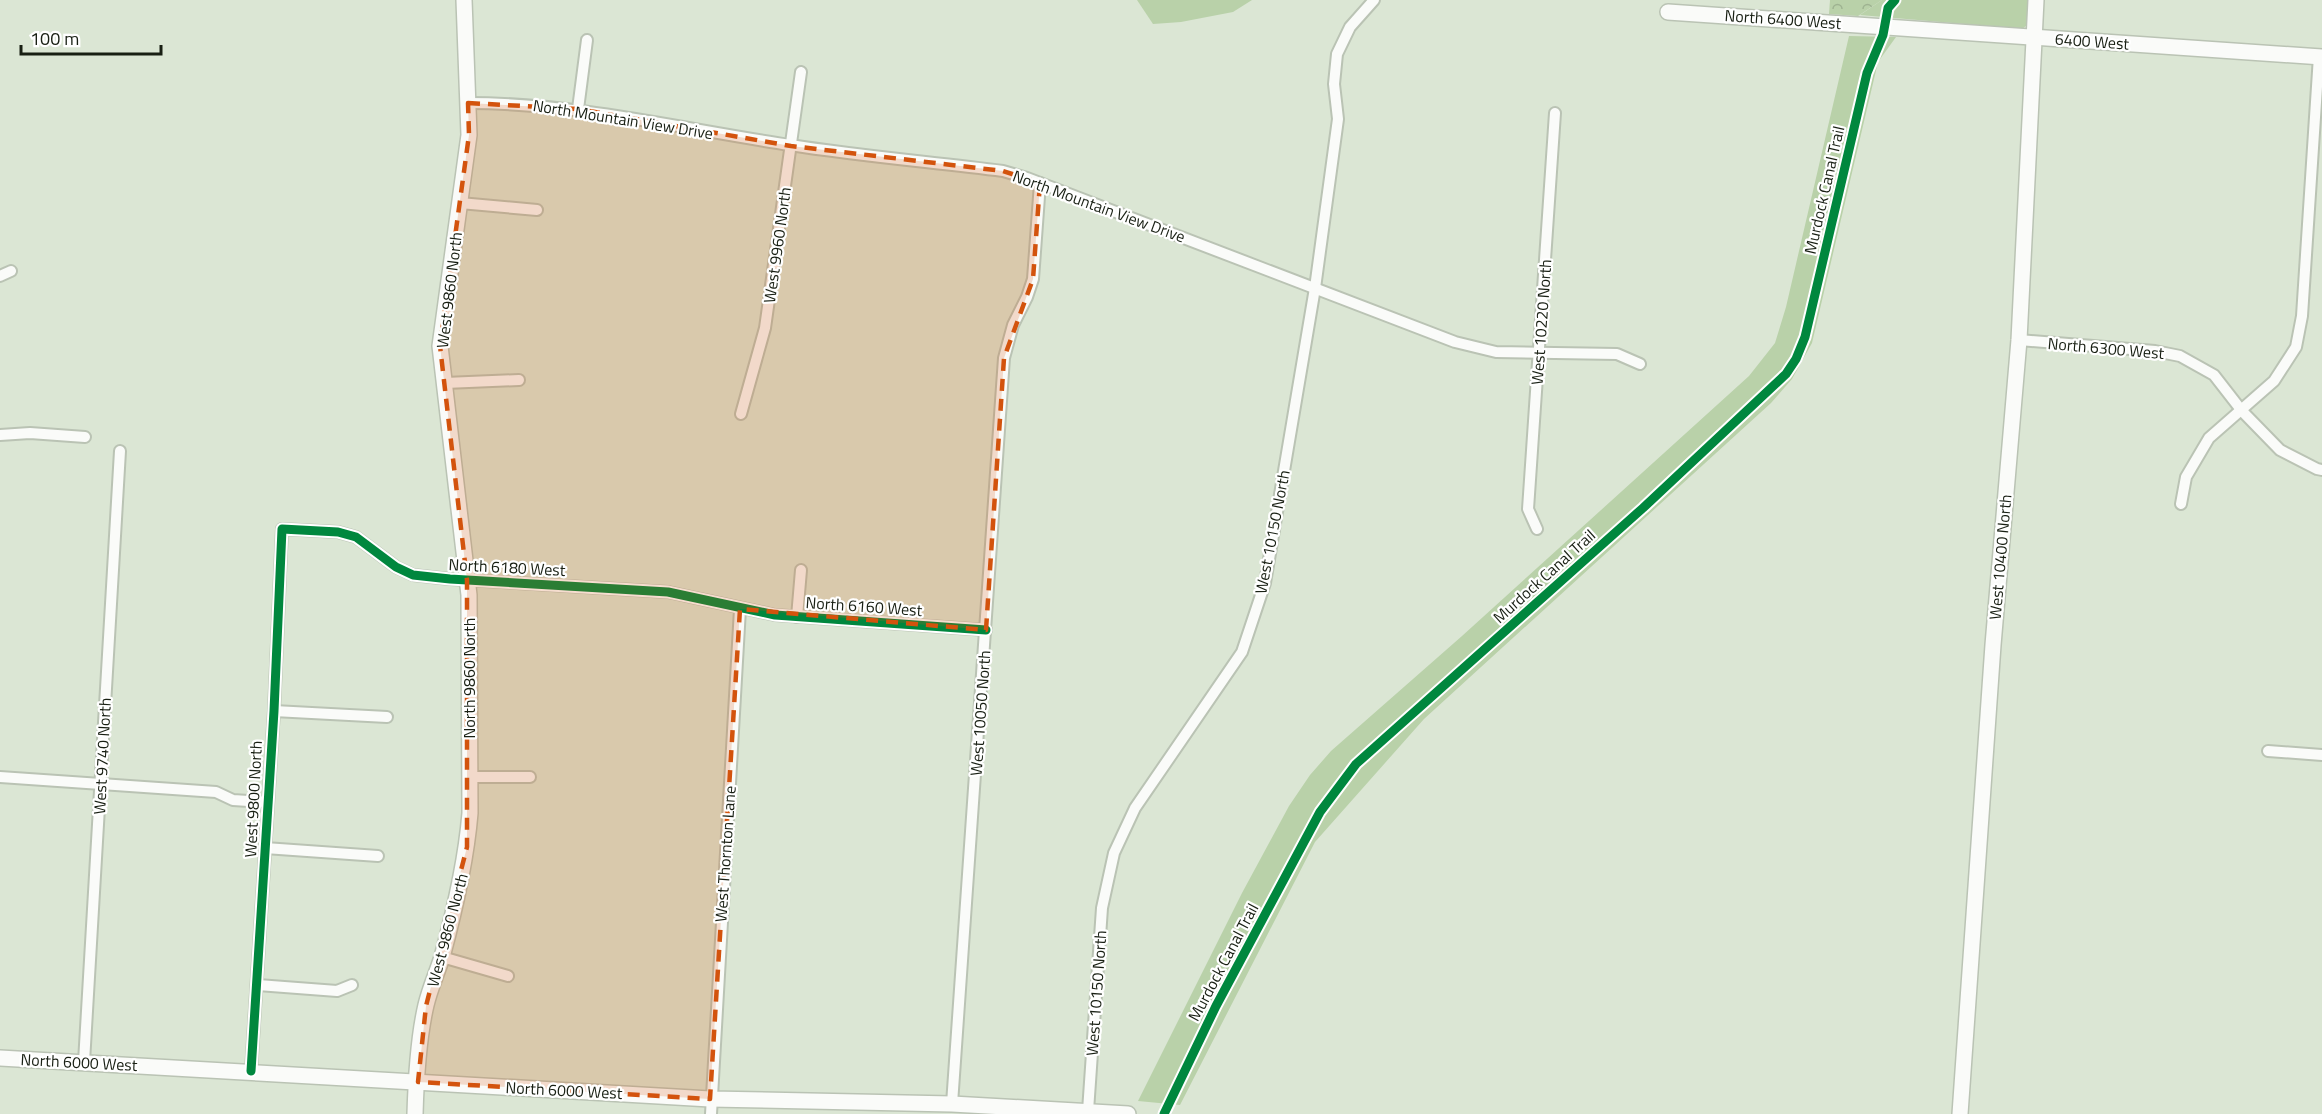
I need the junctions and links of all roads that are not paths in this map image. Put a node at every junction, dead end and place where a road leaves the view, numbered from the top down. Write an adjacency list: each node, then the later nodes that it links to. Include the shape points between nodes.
1 (464, 0): 10 (street, West 9860 North)
2 (1374, 0): 19 (street, West 10150 North, via 1350,27 1337,54 1334,84 1338,119)
3 (2036, 0): 6 (street, West 10400 North)
4 (1668, 6): 5 (street, North 6400 West)
5 (1861, 25): 6 (street, 6400 West)
6 (2034, 36): 8 (street, 6400 West); 20 (street, West 10400 North)
7 (587, 40): 11 (street)
8 (2320, 57): 25 (street, via 2302,316 2296,347 2274,381)
9 (801, 72): 13 (street, West 9960 North)
10 (468, 103): 11 (street, North Mountain View Drive); 15 (street, West 9860 North, via 469,135)
11 (578, 110): 13 (street, North Mountain View Drive)
12 (1555, 113): 21 (street, West 10220 North)
13 (791, 146): 14 (street, North Mountain View Drive, via 1003,171); 26 (street, West 9960 North, via 765,328)
14 (1040, 183): 19 (street, North Mountain View Drive); 38 (street, West 10050 North, via 1034,279 1013,325 1004,358)
15 (460, 203): 16 (street); 24 (street, West 9860 North, via 440,346)
16 (537, 210)
17 (11, 271): 18 (street)
18 (0, 276)
19 (1315, 288): 21 (street, North Mountain View Drive, via 1455,342 1497,352); 60 (street, West 10150 North, via 1265,583 1242,652 1140,799 1114,853 1102,908)
20 (2019, 340): 25 (street, North 6300 West, via 2180,356 2214,375); 63 (street, West 10400 North)
21 (1540, 352): 22 (street, North Mountain View Drive, via 1617,354); 33 (street, West 10220 North, via 1528,509)
22 (1640, 364)
23 (519, 380): 24 (street)
24 (445, 383): 35 (street, West 9860 North)
25 (2242, 411): 30 (street, North 6300 West, via 2280,450); 31 (street, via 2209,438 2187,477)
26 (741, 414)
27 (0, 435): 28 (street)
28 (85, 437)
29 (120, 451): 46 (street, West 9740 North)
30 (2322, 470)
31 (2181, 504)
32 (282, 529): 35 (street, North 6180 West, via 338,532 356,537 413,575); 39 (street, West 9800 North)
33 (1537, 529)
34 (801, 570): 37 (street)
35 (467, 580): 36 (street, North 6180 West, via 668,592); 44 (street, North 9860 North)
36 (740, 609): 37 (street, North 6160 West); 59 (street, West Thornton Lane)
37 (797, 617): 38 (street, North 6160 West)
38 (986, 630): 58 (street, West 10050 North)
39 (274, 711): 40 (street); 47 (street, West 9800 North)
40 (387, 717)
41 (2268, 751): 42 (street)
42 (2322, 755)
43 (0, 777): 46 (street)
44 (469, 777): 45 (street); 50 (street, West 9860 North, via 467,847)
45 (530, 777)
46 (100, 782): 47 (street, via 216,792 233,800); 55 (street, West 9740 North)
47 (266, 802): 48 (street, West 9800 North)
48 (265, 848): 49 (street); 53 (street, West 9800 North)
49 (378, 856)
50 (441, 957): 51 (street); 57 (street, West 9860 North, via 426,1006)
51 (508, 976)
52 (352, 984): 53 (street, via 337,991)
53 (258, 985): 56 (street, West 9800 North)
54 (0, 1058): 55 (street, North 6000 West)
55 (84, 1062): 56 (street, North 6000 West)
56 (251, 1071): 57 (street, North 6000 West)
57 (418, 1082): 59 (street, North 6000 West); 61 (street, West 9860 North)
58 (952, 1104): 59 (street, North 6000 West); 60 (street, North 6000 West)
59 (710, 1106)
60 (1088, 1111): 62 (street, North 6000 West)
61 (415, 1114)
62 (1128, 1114)
63 (1960, 1114)

